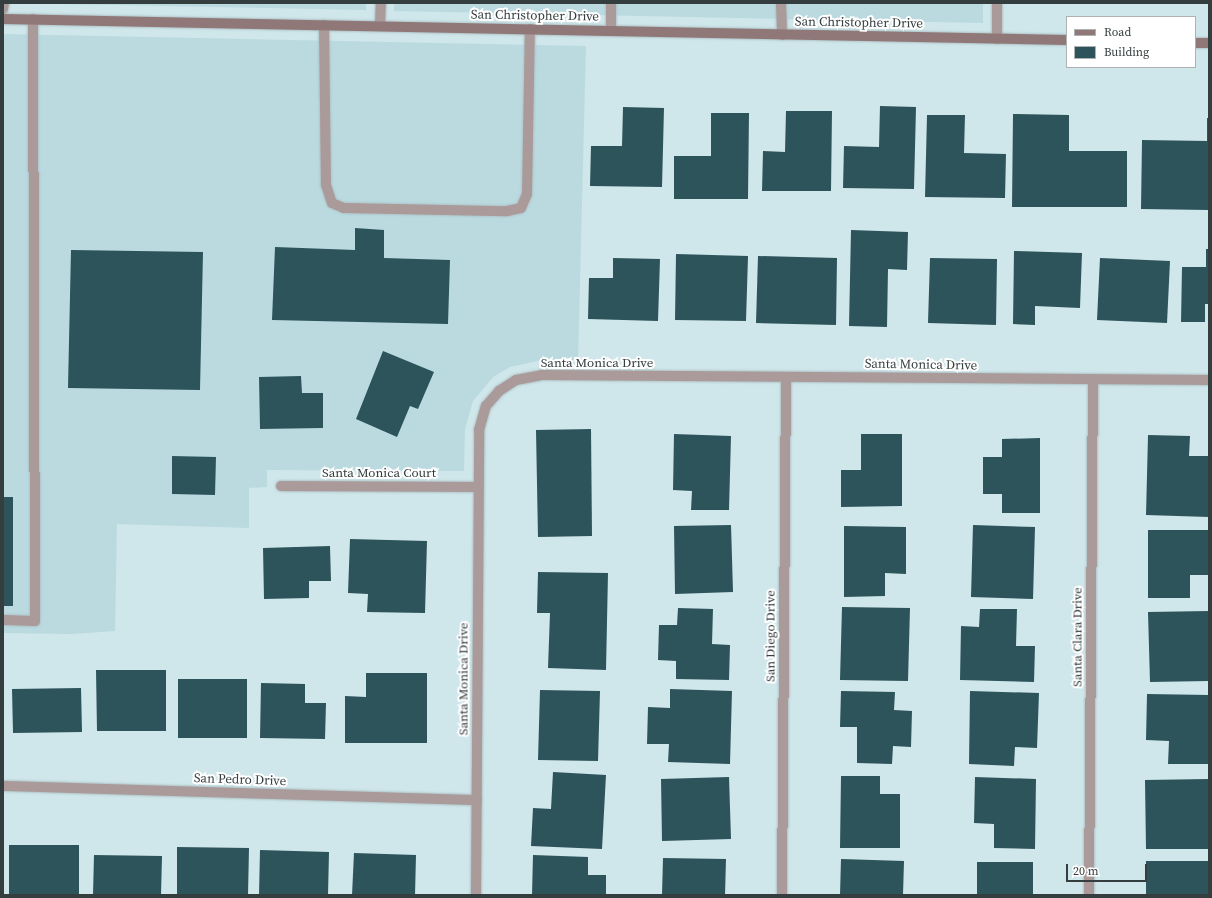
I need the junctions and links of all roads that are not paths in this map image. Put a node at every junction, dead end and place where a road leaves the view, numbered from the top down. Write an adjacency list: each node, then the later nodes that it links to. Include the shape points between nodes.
1 (4, 3): 6 (street)
2 (380, 3): 10 (street)
3 (611, 3): 12 (street)
4 (781, 3): 13 (street)
5 (997, 3): 14 (street)
6 (3, 9)
7 (3, 18): 8 (street, San Christopher Drive)
8 (33, 19): 9 (street, San Christopher Drive); 23 (street, via 35,620)
9 (324, 25): 10 (street, San Christopher Drive); 11 (street, via 326,185 332,203 344,208 507,211 521,208 527,194)
10 (380, 26): 11 (street, San Christopher Drive)
11 (530, 29): 12 (street, San Christopher Drive)
12 (611, 31): 13 (street, San Christopher Drive)
13 (782, 35): 14 (street, San Christopher Drive)
14 (997, 39): 15 (street, San Christopher Drive)
15 (1066, 40)
16 (1196, 43): 17 (street)
17 (1209, 43)
18 (786, 377): 19 (street, Santa Monica Drive); 22 (street, Santa Monica Drive, via 542,375 516,380 499,391 486,406 479,430); 27 (street, San Diego Drive)
19 (1093, 379): 20 (street, Santa Monica Drive); 28 (street, Santa Clara Drive)
20 (1209, 380)
21 (281, 486): 22 (street, Santa Monica Court)
22 (478, 487): 25 (street, Santa Monica Drive)
23 (3, 620)
24 (3, 786): 25 (street, San Pedro Drive)
25 (476, 800): 26 (street, Santa Monica Drive)
26 (476, 895)
27 (782, 895)
28 (1089, 895)

